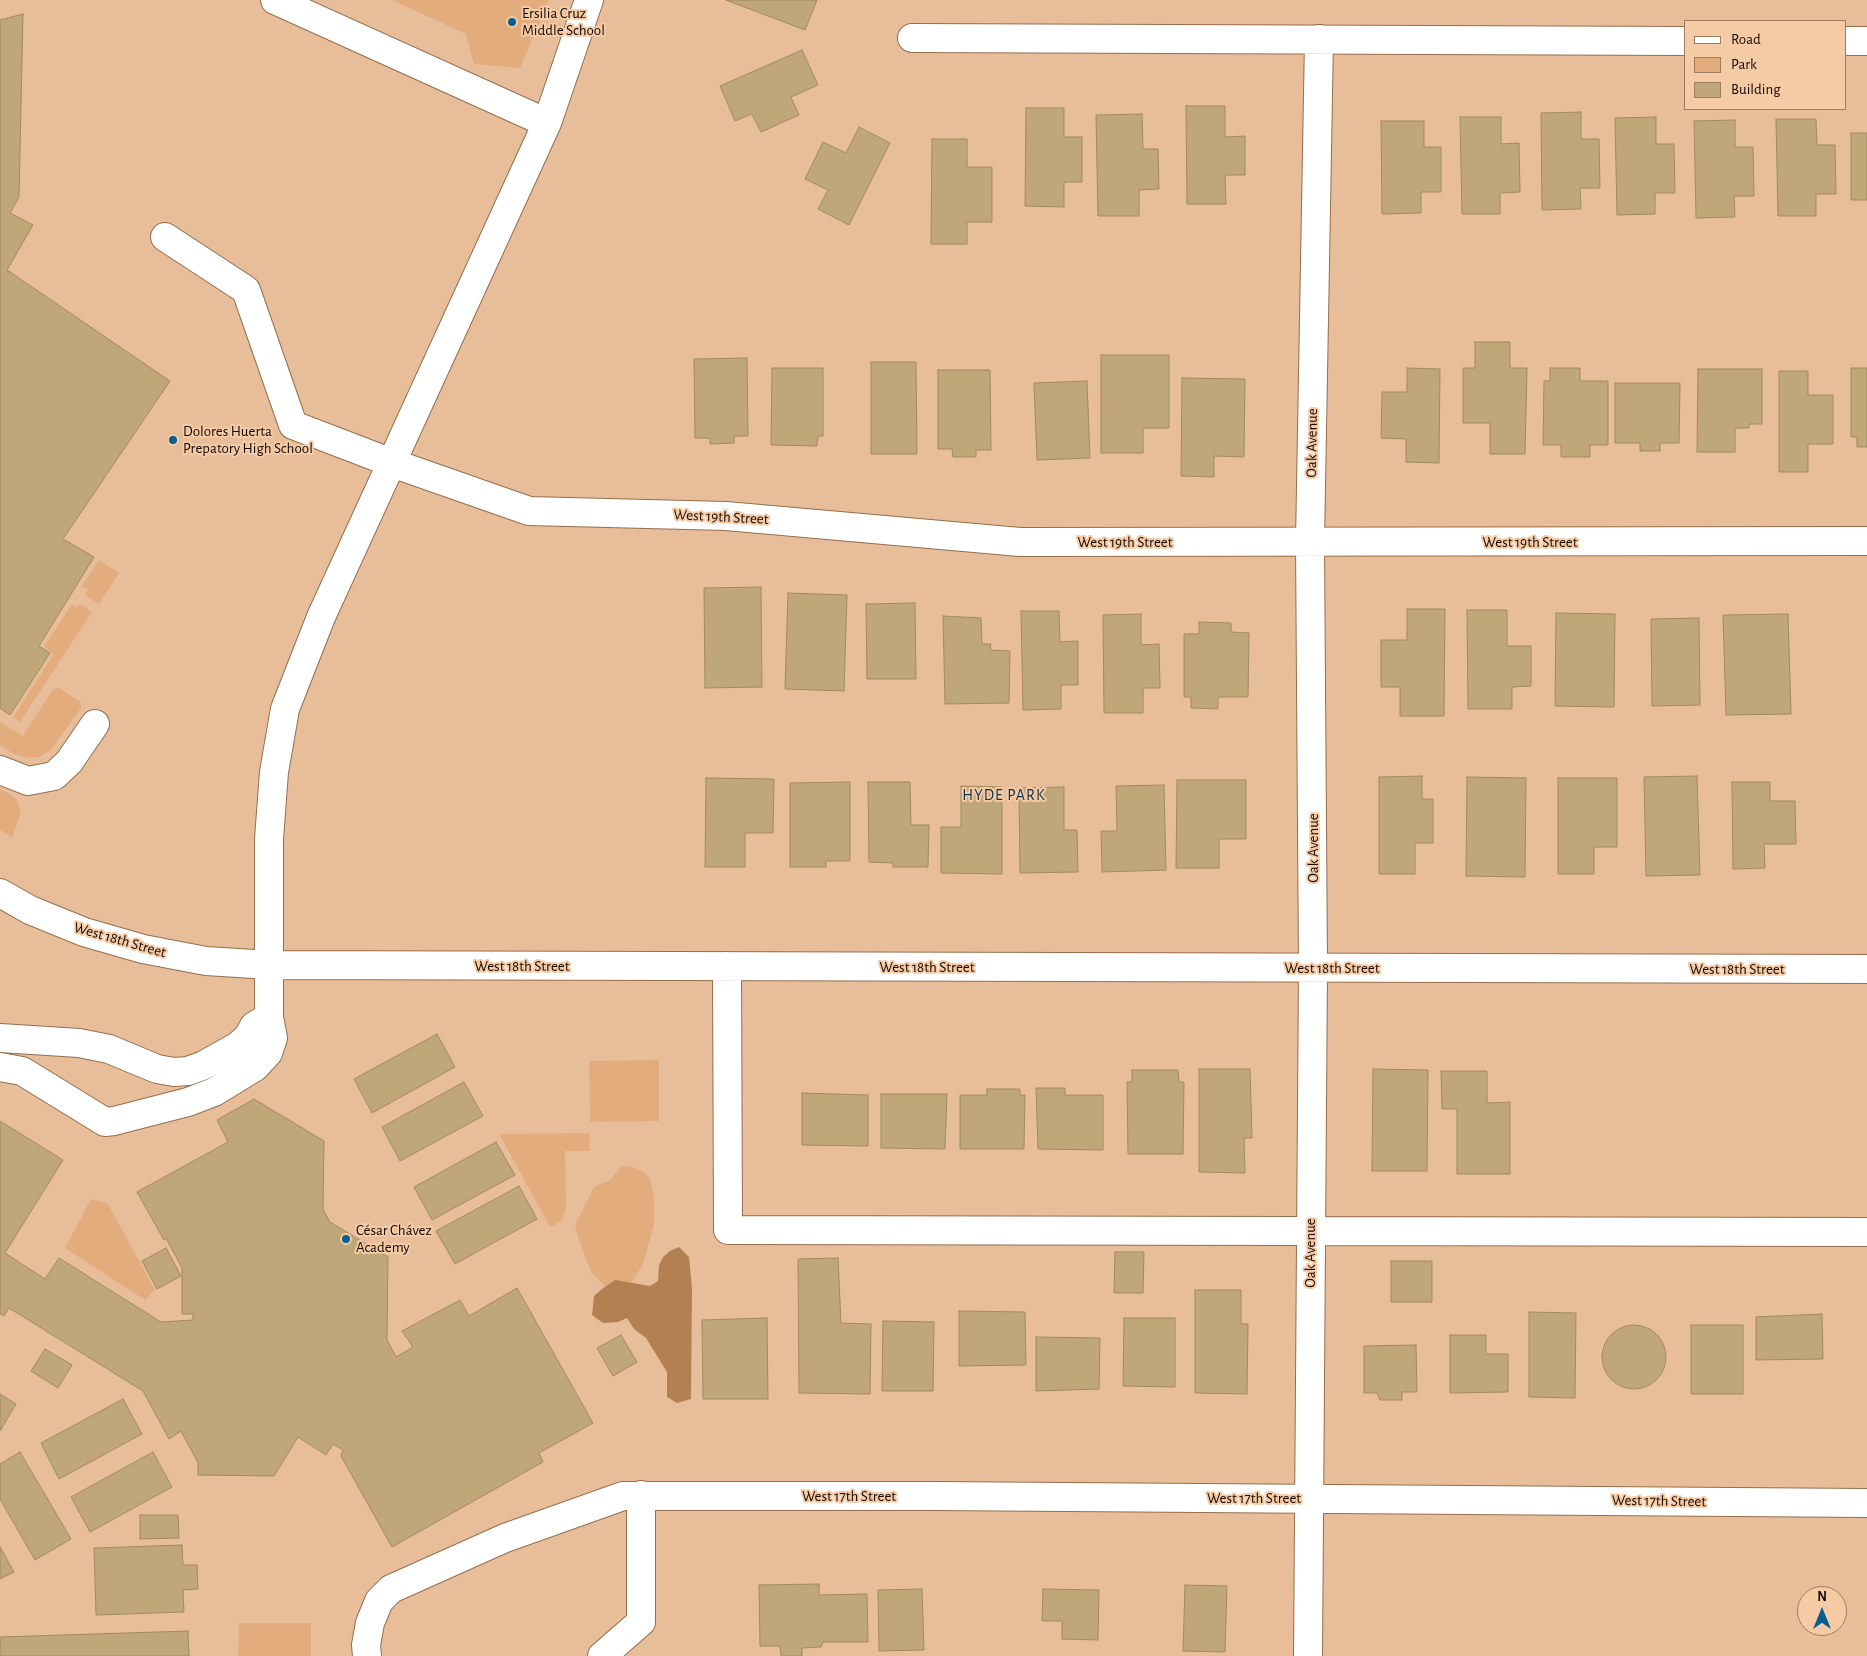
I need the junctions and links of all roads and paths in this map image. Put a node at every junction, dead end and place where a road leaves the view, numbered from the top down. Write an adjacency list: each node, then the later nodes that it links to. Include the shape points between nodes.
1 (275, 0): 8 (street)
2 (589, 0): 8 (street)
3 (912, 38): 4 (street)
4 (1319, 39): 5 (street); 12 (street, Oak Avenue)
5 (1684, 41)
6 (1847, 41): 7 (street)
7 (1867, 41)
8 (547, 123): 10 (street)
9 (165, 237): 10 (street, West 19th Street, via 246,290 293,425)
10 (392, 463): 12 (street, West 19th Street, via 529,511 726,516 1020,542); 16 (street, via 321,617 285,709 274,772 269,839)
11 (1867, 541): 12 (street, West 19th Street)
12 (1310, 542): 18 (street, Oak Avenue)
13 (95, 724): 14 (street, via 69,762 54,776 28,781)
14 (0, 770)
15 (0, 893): 16 (street, West 18th Street, via 30,910 84,932 143,950 206,961)
16 (270, 965): 17 (street, West 18th Street); 20 (street)
17 (727, 966): 18 (street, West 18th Street); 23 (street, via 728,1230)
18 (1313, 968): 19 (street, West 18th Street); 23 (street, Oak Avenue)
19 (1867, 969)
20 (269, 1017): 21 (street, via 254,1026 238,1046 202,1066 181,1072 157,1069 109,1049 79,1043); 22 (street, via 273,1038 268,1053 255,1067 214,1092 188,1102 114,1121 98,1119 22,1072)
21 (0, 1038)
22 (0, 1067)
23 (1310, 1232): 24 (street); 26 (street, Oak Avenue)
24 (1867, 1232)
25 (642, 1495): 26 (street, West 17th Street); 28 (street, West 17th Street, via 623,1496 505,1538 391,1589 380,1601 370,1624); 29 (street, via 641,1622)
26 (1308, 1498): 27 (street, West 17th Street); 30 (street, Oak Avenue)
27 (1867, 1503)
28 (367, 1656)
29 (602, 1656)
30 (1308, 1656)

